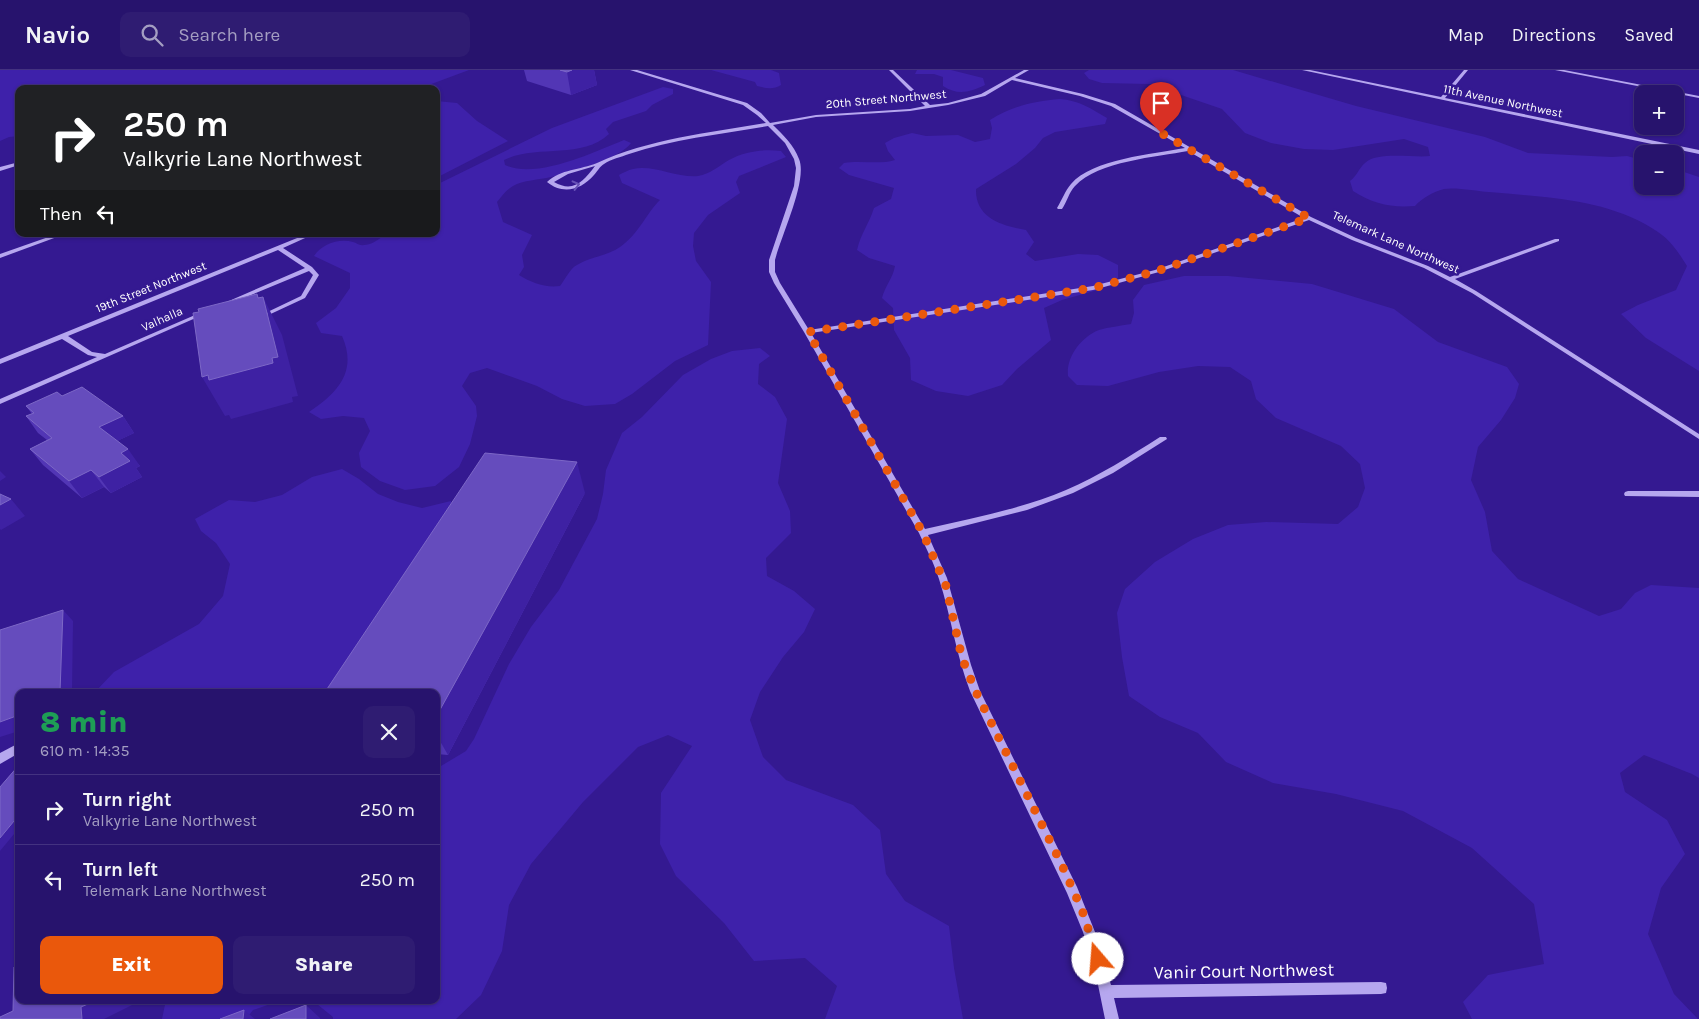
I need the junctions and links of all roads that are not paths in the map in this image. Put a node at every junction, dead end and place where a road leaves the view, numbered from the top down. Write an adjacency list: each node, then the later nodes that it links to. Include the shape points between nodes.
1 (632, 70): 11 (street, via 745,104)
2 (891, 70): 10 (street)
3 (1027, 70): 7 (street, 20th Street Northwest)
4 (1304, 70): 9 (street, 11th Avenue Northwest)
5 (1466, 70): 9 (street)
6 (1557, 70): 8 (street)
7 (1012, 79): 10 (street, 20th Street Northwest, via 974,98); 12 (street, Telemark Lane Northwest, via 1112,105)
8 (1699, 97)
9 (1443, 98): 13 (street, 11th Avenue Northwest)
10 (929, 107): 11 (street, 20th Street Northwest, via 824,115)
11 (769, 124): 14 (street, 20th Street Northwest, via 655,144); 29 (street, via 794,152 799,168 794,197 772,260 772,272)
12 (1189, 149): 17 (street, via 1119,163 1092,173 1072,186); 18 (street, Telemark Lane Northwest)
13 (1699, 152)
14 (602, 162): 14 (street, 20th Street Northwest, one-way to 14, via 556,177 550,182 557,187 574,188 586,182)
15 (15, 164): 16 (street)
16 (0, 169)
17 (1060, 208)
18 (1309, 218): 25 (street, Telemark Lane Northwest); 29 (street, via 1157,271 1093,288)
19 (54, 237): 23 (street)
20 (303, 237): 22 (street, 19th Street Northwest)
21 (1557, 240): 25 (street)
22 (278, 247): 24 (street); 30 (street, 19th Street Northwest)
23 (0, 256)
24 (310, 268): 26 (street); 28 (street, via 316,275 303,297)
25 (1450, 279): 34 (street, Telemark Lane Northwest)
26 (220, 306)
27 (211, 310): 31 (street, Valhalla)
28 (250, 321)
29 (808, 332): 38 (street)
30 (63, 336): 31 (street, via 90,354); 32 (street, 19th Street Northwest)
31 (106, 356): 33 (street, Valhalla)
32 (0, 362)
33 (0, 402)
34 (1699, 437)
35 (1163, 439): 38 (street, via 1108,473 1054,498)
36 (1628, 494): 37 (street)
37 (1699, 494)
38 (923, 533): 42 (street, via 946,586 962,658 1082,910)
39 (15, 750): 40 (street)
40 (0, 759)
41 (1381, 988): 42 (street, Vanir Court Northwest)
42 (1108, 992): 43 (street)
43 (1112, 1019)

